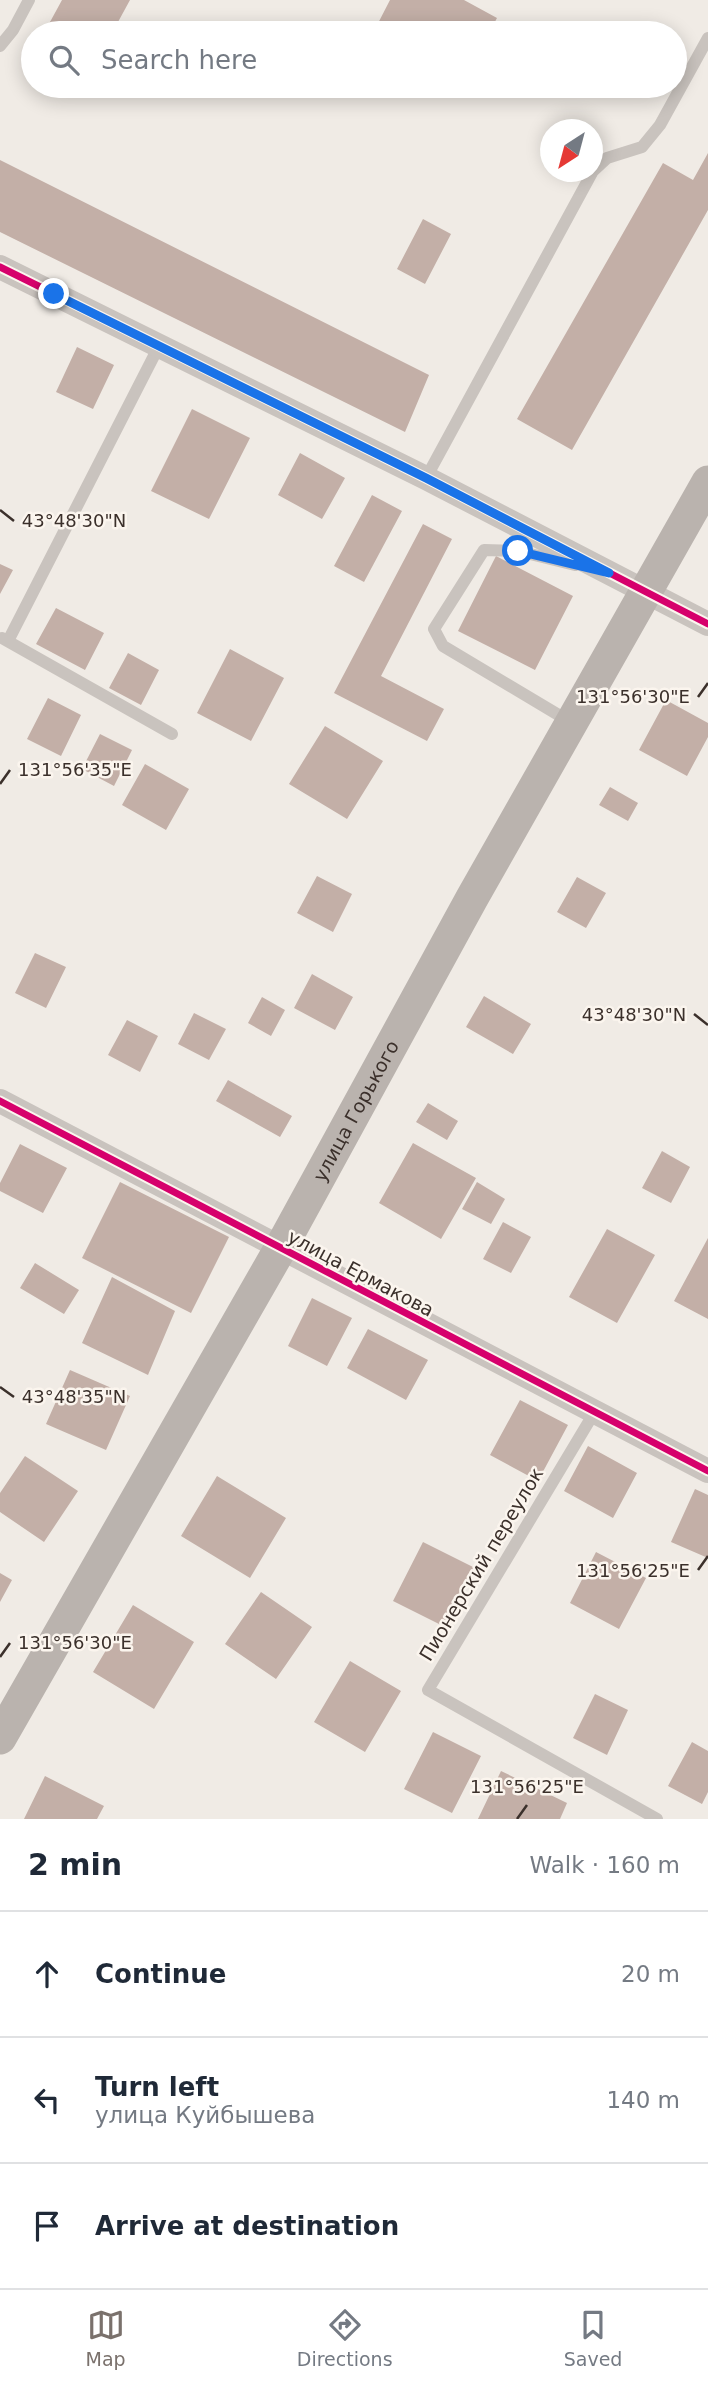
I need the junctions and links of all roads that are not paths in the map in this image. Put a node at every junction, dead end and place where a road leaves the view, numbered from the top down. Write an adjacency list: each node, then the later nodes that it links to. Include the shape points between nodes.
1 (29, 0): 3 (lane)
2 (708, 38): 4 (lane)
3 (0, 46)
4 (687, 76)
5 (675, 98): 8 (lane, via 642,147 607,158 593,171)
6 (0, 267): 7 (street)
7 (159, 346): 8 (street); 13 (lane)
8 (426, 478): 10 (street)
9 (708, 482): 11 (main road, улица Горького)
10 (609, 573): 11 (street); 14 (lane, via 518,551 484,550 434,629 443,646)
11 (645, 591): 12 (street); 14 (main road, улица Горького)
12 (708, 624)
13 (4, 639): 15 (lane)
14 (572, 723): 17 (main road, улица Горького)
15 (172, 734)
16 (0, 1101): 17 (street, улица Ермакова)
17 (280, 1249): 18 (street, улица Ермакова); 20 (main road, улица Горького)
18 (594, 1413): 19 (street, улица Ермакова); 21 (lane, Пионерский переулок, via 428,1690)
19 (708, 1471)
20 (0, 1738)
21 (657, 1819)

